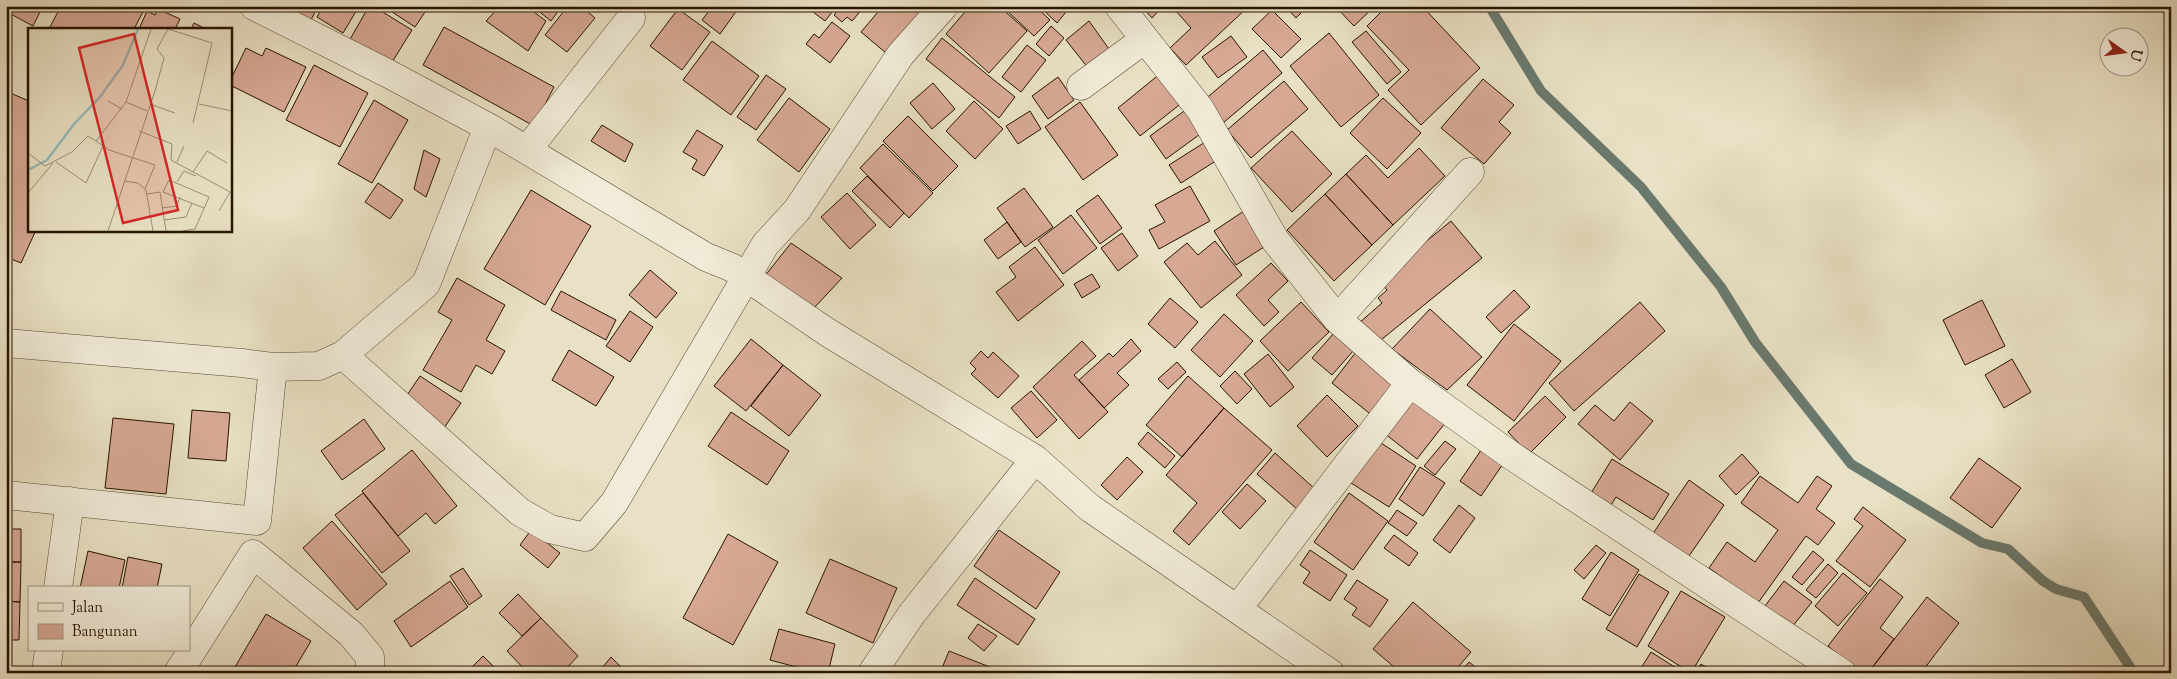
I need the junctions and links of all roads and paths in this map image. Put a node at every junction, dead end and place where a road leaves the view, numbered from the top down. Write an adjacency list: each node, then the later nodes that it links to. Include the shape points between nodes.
1 (254, 6): 7 (street)
2 (944, 6): 10 (street, via 901,54 797,210 765,245)
3 (1119, 6): 5 (street)
4 (631, 18): 8 (street)
5 (1145, 39): 6 (street); 11 (street, via 1200,109 1275,240)
6 (1081, 86)
7 (488, 127): 8 (street); 13 (street, via 426,284)
8 (527, 150): 10 (street, via 706,257)
9 (1470, 172): 11 (street)
10 (745, 276): 13 (street, via 614,503 585,537 550,529 520,512); 16 (street, via 827,332)
11 (1337, 319): 15 (street)
12 (6, 343): 14 (street)
13 (343, 356): 14 (street, via 319,366)
14 (273, 367): 19 (street)
15 (1410, 383): 22 (street); 29 (street, via 1512,456)
16 (1035, 459): 22 (street, via 1090,508); 27 (street, via 911,615)
17 (6, 495): 18 (street)
18 (70, 501): 19 (street); 21 (street)
19 (257, 521): 20 (street)
20 (253, 554): 25 (street); 26 (street, via 352,634 370,656)
21 (58, 586)
22 (1238, 608): 28 (street)
23 (49, 652): 24 (street)
24 (49, 673)
25 (178, 673)
26 (370, 673)
27 (872, 673)
28 (1330, 673)
29 (1842, 673)

